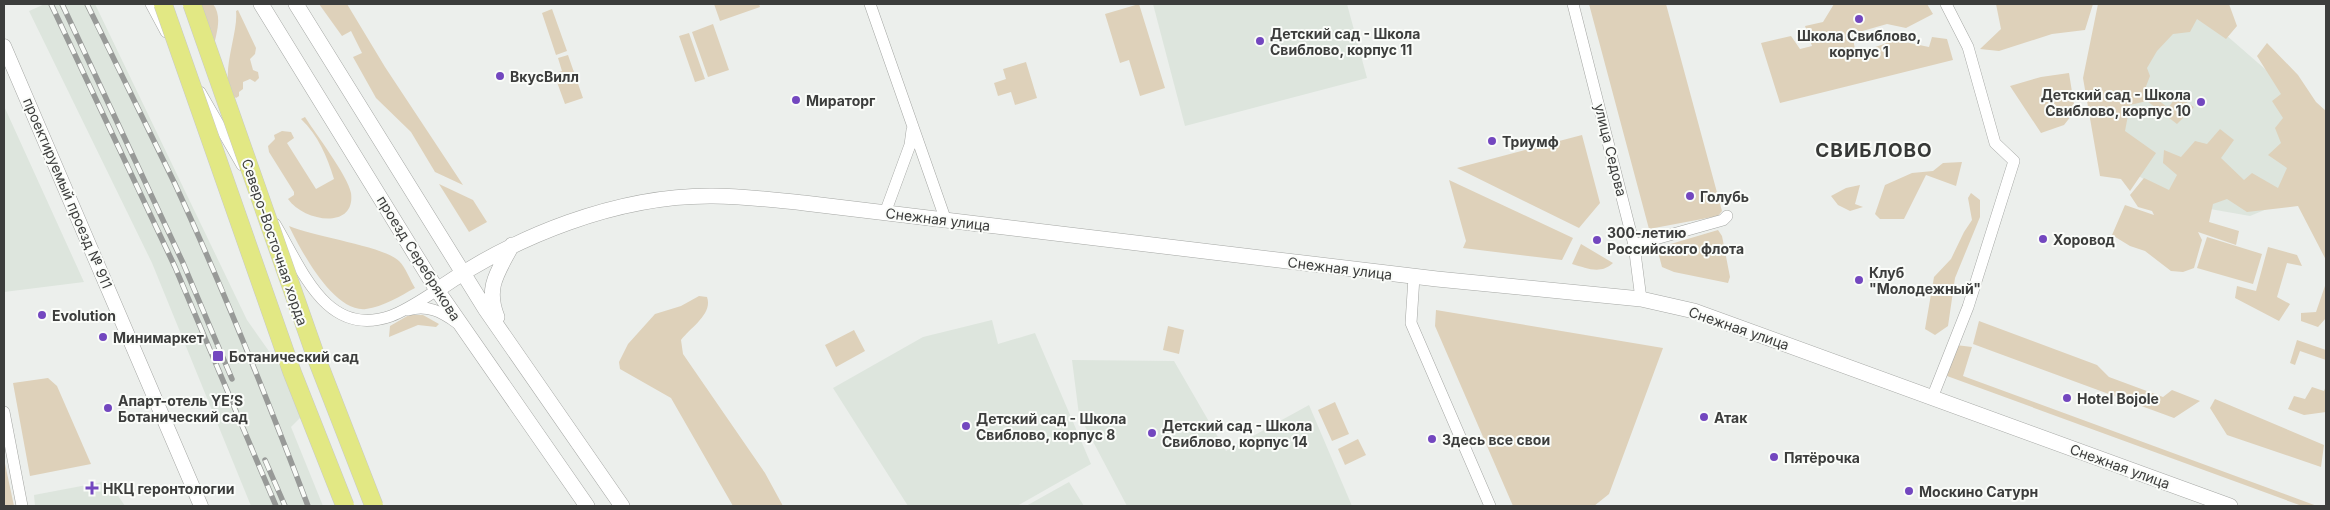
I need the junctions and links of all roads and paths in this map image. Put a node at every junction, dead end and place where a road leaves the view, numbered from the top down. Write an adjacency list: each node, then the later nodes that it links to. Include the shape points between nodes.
1 (151, 4): 20 (street, via 323,302 351,319)
2 (163, 4): 28 (main road, Северо-Восточная хорда, bridge, via 292,372)
3 (192, 4): 29 (main road, Северо-Восточная хорда, bridge, via 316,357)
4 (261, 4): 18 (main road, проезд Серебрякова)
5 (296, 4): 16 (main road)
6 (870, 4): 10 (street)
7 (1572, 4): 15 (street, улица Седова)
8 (1946, 4): 23 (street, via 1968,47 1995,143 2014,161 1968,307)
9 (4, 46): 27 (street, проектируемый проезд № 911)
10 (912, 126): 11 (street, via 910,145); 13 (street)
11 (885, 213): 13 (main road, Снежная улица); 14 (main road, Снежная улица, via 747,197 687,198 612,210 560,225)
12 (1728, 216): 15 (street)
13 (946, 220): 17 (main road, Снежная улица)
14 (512, 245): 16 (main road, Снежная улица); 22 (main road, via 496,276 491,297)
15 (1634, 245): 19 (street, улица Седова)
16 (463, 272): 18 (main road, Снежная улица); 22 (main road)
17 (1414, 277): 19 (main road, Снежная улица); 33 (street, via 1411,323)
18 (437, 290): 20 (street); 21 (main road, проезд Серебрякова)
19 (1641, 299): 23 (main road, Снежная улица, via 1694,312)
20 (392, 316): 21 (street, via 417,308 430,308)
21 (460, 325): 25 (main road, проезд Серебрякова)
22 (506, 340): 32 (main road)
23 (1932, 398): 34 (main road, Снежная улица)
24 (4, 412): 26 (street)
25 (567, 479): 30 (main road); 31 (main road, проезд Серебрякова)
26 (22, 506)
27 (201, 506)
28 (345, 506)
29 (374, 506)
30 (581, 506)
31 (587, 506)
32 (622, 506)
33 (1490, 506)
34 (2230, 506)

